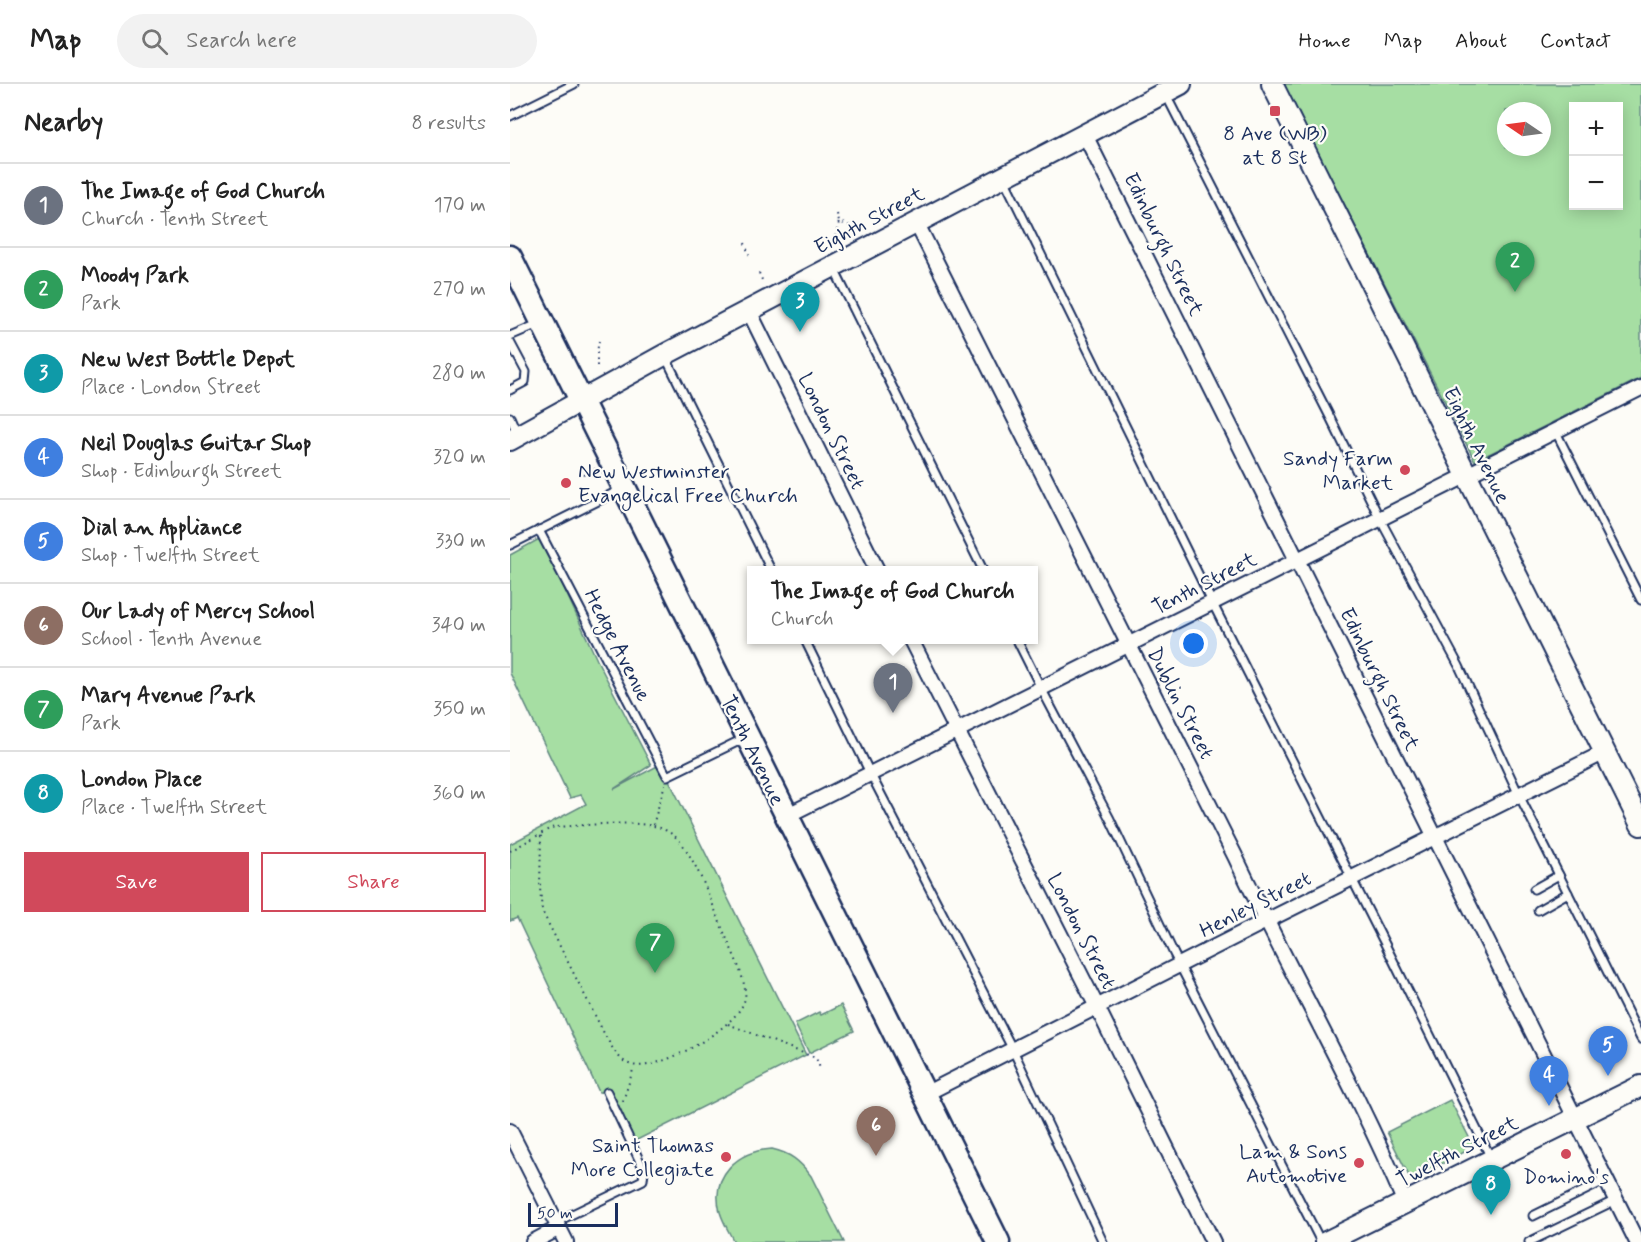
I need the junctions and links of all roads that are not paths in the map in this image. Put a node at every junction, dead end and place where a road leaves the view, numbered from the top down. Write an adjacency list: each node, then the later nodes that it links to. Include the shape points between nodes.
1 (574, 84): 4 (lane)
2 (1272, 84): 20 (street, Eighth Avenue)
3 (1173, 88): 5 (street, Eighth Street); 22 (lane)
4 (510, 116)
5 (1085, 135): 6 (street, Eighth Street); 25 (street, Edinburgh Street)
6 (1002, 177): 7 (street, Eighth Street); 30 (lane)
7 (916, 222): 9 (street, Eighth Street); 34 (street, Dublin Street)
8 (510, 257): 11 (main road, Tenth Avenue)
9 (832, 266): 10 (street, Eighth Street); 28 (lane)
10 (748, 311): 14 (street, Eighth Street); 27 (street, London Street)
11 (542, 321): 12 (lane); 17 (main road, Tenth Avenue)
12 (510, 336)
13 (510, 342): 16 (lane, via 526,372 525,382 518,382)
14 (664, 355): 17 (street, Eighth Street); 26 (lane)
15 (1641, 388): 19 (street, Tenth Street)
16 (510, 390)
17 (580, 400): 18 (street, Eighth Street); 21 (main road, Tenth Avenue)
18 (513, 431)
19 (1556, 432): 20 (street, Tenth Street); 29 (lane)
20 (1466, 476): 22 (street, Tenth Street); 38 (street, Eighth Avenue)
21 (624, 488): 23 (lane); 37 (main road, Tenth Avenue)
22 (1380, 519): 25 (street, Tenth Street); 40 (lane, via 1459,666)
23 (539, 530): 24 (lane); 37 (lane, Hedge Avenue, via 667,776)
24 (510, 545)
25 (1298, 560): 30 (street, Tenth Street); 43 (street, Edinburgh Street)
26 (769, 566)
27 (875, 566)
28 (981, 566)
29 (1641, 600)
30 (1212, 602): 34 (street, Tenth Street); 45 (lane)
31 (807, 644): 39 (lane)
32 (913, 644): 36 (street, London Street)
33 (1019, 644): 35 (lane)
34 (1129, 645): 35 (street, Tenth Street); 49 (street, Dublin Street)
35 (1041, 688): 36 (street, Tenth Street); 50 (lane)
36 (956, 730): 39 (street, Tenth Street); 51 (street, London Street)
37 (747, 737): 41 (main road, Tenth Avenue)
38 (1605, 752): 40 (street, Henley Street); 42 (street, Eighth Avenue)
39 (870, 773): 41 (street, Tenth Street); 53 (lane)
40 (1519, 795): 43 (street, Henley Street); 44 (lane)
41 (786, 816): 56 (main road, Tenth Avenue)
42 (1641, 825)
43 (1435, 837): 45 (street, Henley Street); 57 (street, Edinburgh Street)
44 (1559, 875): 46 (lane); 47 (lane)
45 (1352, 878): 49 (street, Henley Street); 59 (lane)
46 (1534, 889)
47 (1568, 893): 48 (lane); 52 (lane)
48 (1538, 910)
49 (1266, 921): 50 (street, Henley Street); 62 (street, Dublin Street, via 1359,1101)
50 (1180, 964): 51 (street, Henley Street); 71 (lane)
51 (1097, 1006): 53 (street, Henley Street); 70 (street, London Street)
52 (1641, 1040)
53 (1013, 1050): 56 (street, Henley Street); 69 (lane)
54 (1641, 1086): 57 (street, Twelfth Street)
55 (607, 1092): 64 (lane, via 644,1170 643,1179)
56 (925, 1094): 68 (main road, Tenth Avenue)
57 (1576, 1118): 59 (street, Twelfth Street); 60 (street, Edinburgh Street)
58 (511, 1137): 64 (street)
59 (1492, 1160): 62 (street, Twelfth Street)
60 (1606, 1180): 61 (street, Edinburgh Street); 63 (lane)
61 (1616, 1200): 65 (lane); 73 (street, Edinburgh Street)
62 (1406, 1203): 72 (street, Twelfth Street)
63 (1533, 1216)
64 (558, 1225): 66 (street); 67 (street)
65 (1533, 1241)
66 (533, 1242)
67 (566, 1242)
68 (998, 1242)
69 (1103, 1242)
70 (1213, 1242)
71 (1322, 1242)
72 (1326, 1242)
73 (1637, 1242)

